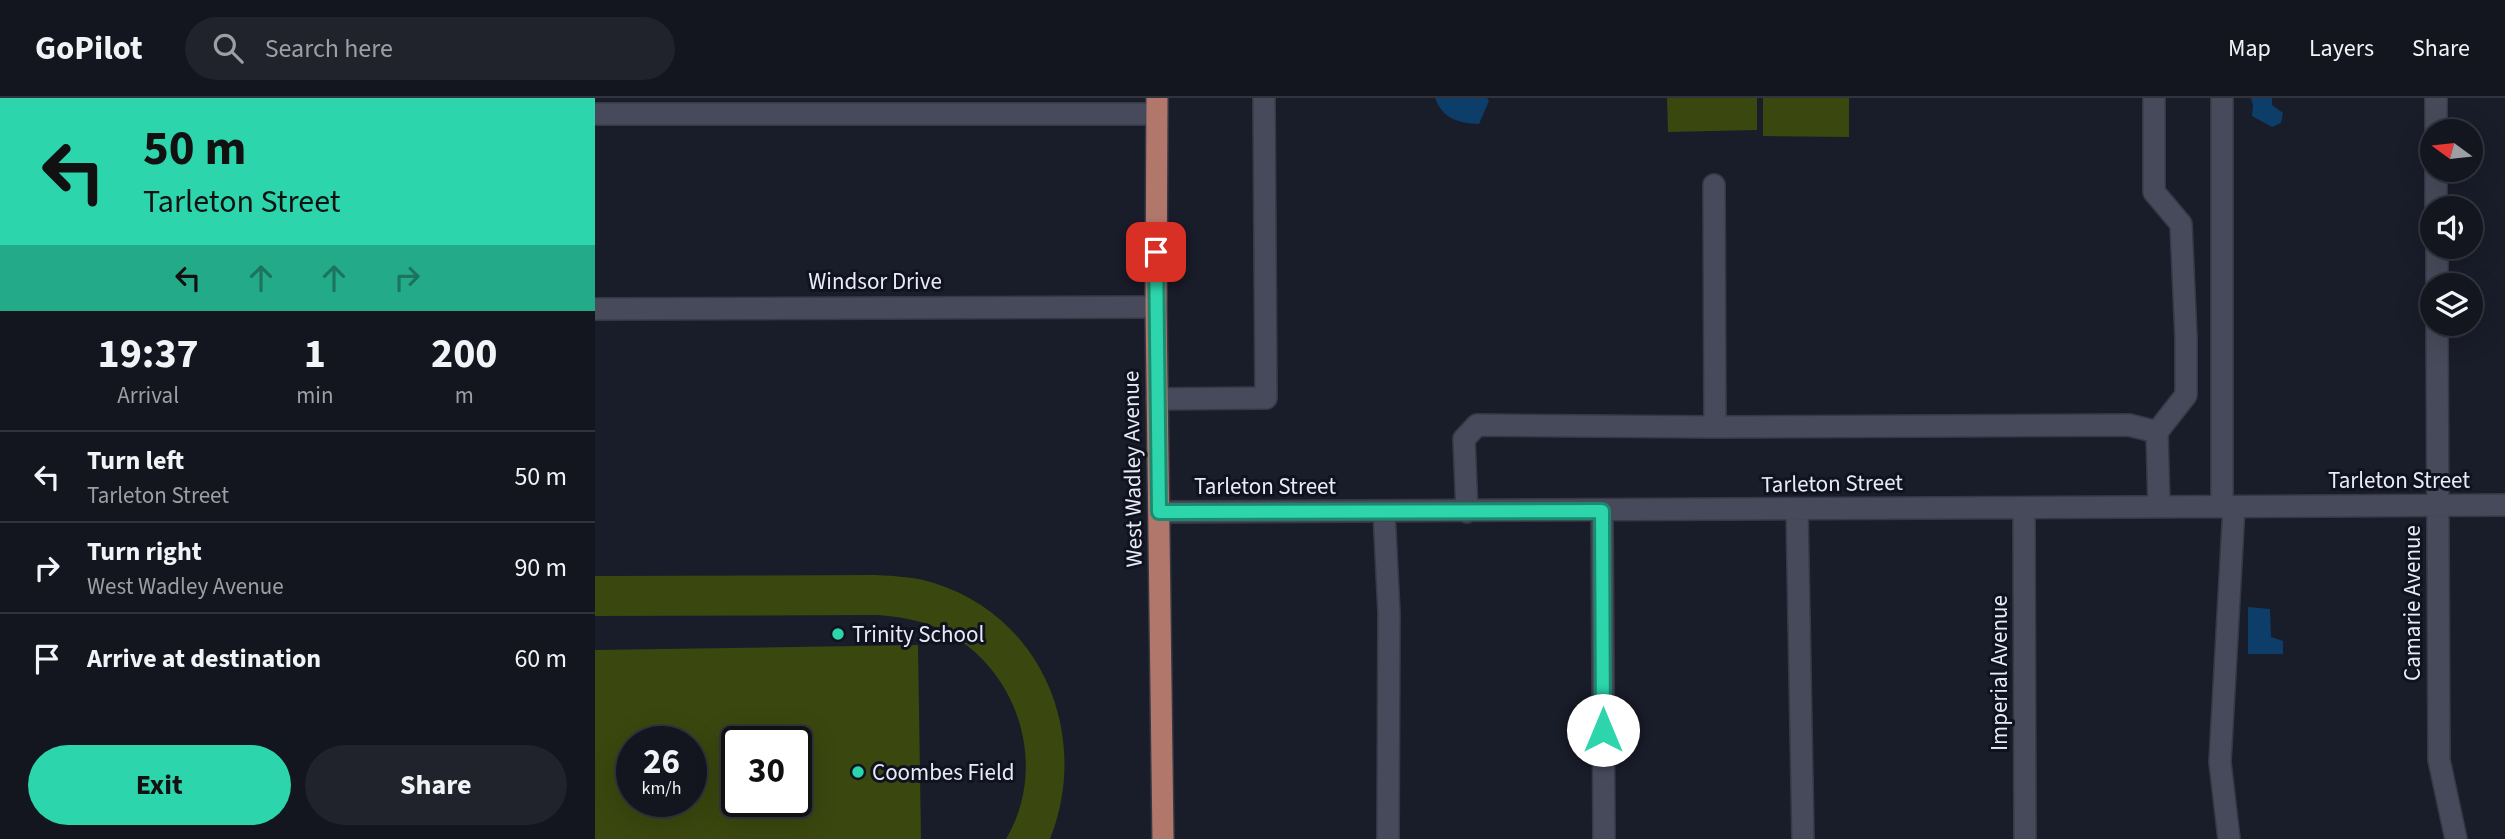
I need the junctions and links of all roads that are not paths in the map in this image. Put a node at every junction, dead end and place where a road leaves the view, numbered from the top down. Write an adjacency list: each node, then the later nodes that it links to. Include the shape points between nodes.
1 (1264, 98): 12 (street, via 1266,398)
2 (2154, 98): 14 (street, via 2154,192 2181,223 2186,338 2186,395)
3 (2222, 98): 18 (street)
4 (2436, 98): 7 (street)
5 (1157, 106): 6 (street); 9 (main road, West Wadley Avenue)
6 (595, 114)
7 (2436, 119)
8 (1714, 185): 13 (street)
9 (1156, 307): 10 (street, Windsor Drive); 12 (main road, West Wadley Avenue)
10 (595, 309)
11 (2437, 336): 16 (street, Camarie Avenue)
12 (1157, 400): 22 (main road, West Wadley Avenue)
13 (1714, 427): 14 (street, via 2129,425); 24 (street, via 1476,425 1464,439)
14 (2157, 432): 17 (street)
15 (2505, 505): 16 (street, Tarleton Street)
16 (2438, 506): 18 (street, Tarleton Street); 31 (street, Camarie Avenue, via 2439,760)
17 (2159, 507): 18 (street, Tarleton Street); 19 (street, Tarleton Street)
18 (2228, 507): 30 (street, via 2220,762)
19 (2024, 508): 20 (street, Tarleton Street); 29 (street, Imperial Avenue)
20 (1797, 509): 21 (street, Tarleton Street); 28 (street)
21 (1602, 511): 24 (street, Tarleton Street); 27 (street)
22 (1159, 512): 23 (street, Tarleton Street); 25 (main road, West Wadley Avenue)
23 (1384, 512): 24 (street, Tarleton Street); 26 (street, via 1389,613)
24 (1467, 512)
25 (1163, 839)
26 (1388, 839)
27 (1604, 839)
28 (1803, 839)
29 (2025, 839)
30 (2229, 839)
31 (2456, 839)

